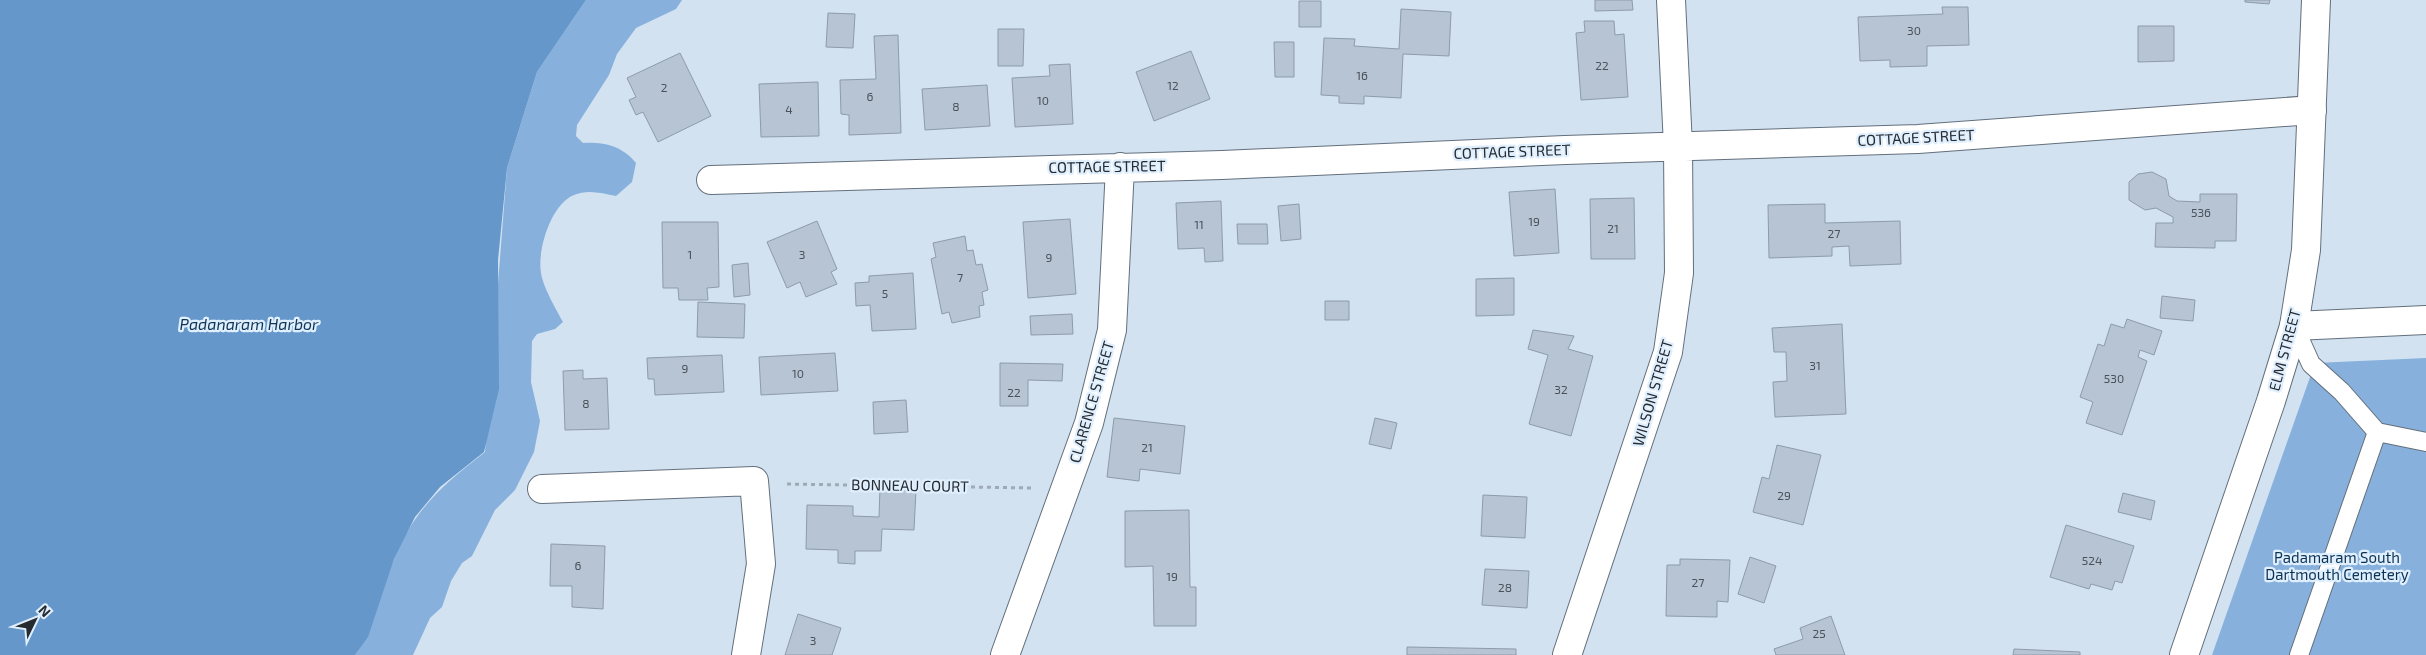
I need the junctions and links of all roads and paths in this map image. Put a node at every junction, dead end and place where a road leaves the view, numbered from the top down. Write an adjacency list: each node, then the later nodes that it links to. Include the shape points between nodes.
1 (1671, 0): 4 (street, WILSON STREET)
2 (2316, 0): 3 (street, ELM STREET)
3 (2312, 110): 4 (street, COTTAGE STREET, via 1918,139); 8 (street, ELM STREET, via 2306,250)
4 (1678, 146): 5 (street, COTTAGE STREET); 16 (street, WILSON STREET, via 1679,273 1668,352)
5 (1120, 167): 6 (street, COTTAGE STREET); 12 (street, CLARENCE STREET, via 1112,330 1089,423)
6 (711, 180)
7 (2426, 320): 8 (street)
8 (2294, 326): 9 (lane, via 2311,364 2342,392); 17 (street, ELM STREET)
9 (2377, 432): 10 (lane); 18 (lane)
10 (2426, 442)
11 (754, 481): 12 (path, BONNEAU COURT); 13 (street); 14 (street, via 761,564)
12 (1065, 488): 15 (street, CLARENCE STREET)
13 (542, 489)
14 (746, 655)
15 (1005, 655)
16 (1567, 655)
17 (2184, 655)
18 (2299, 655)

